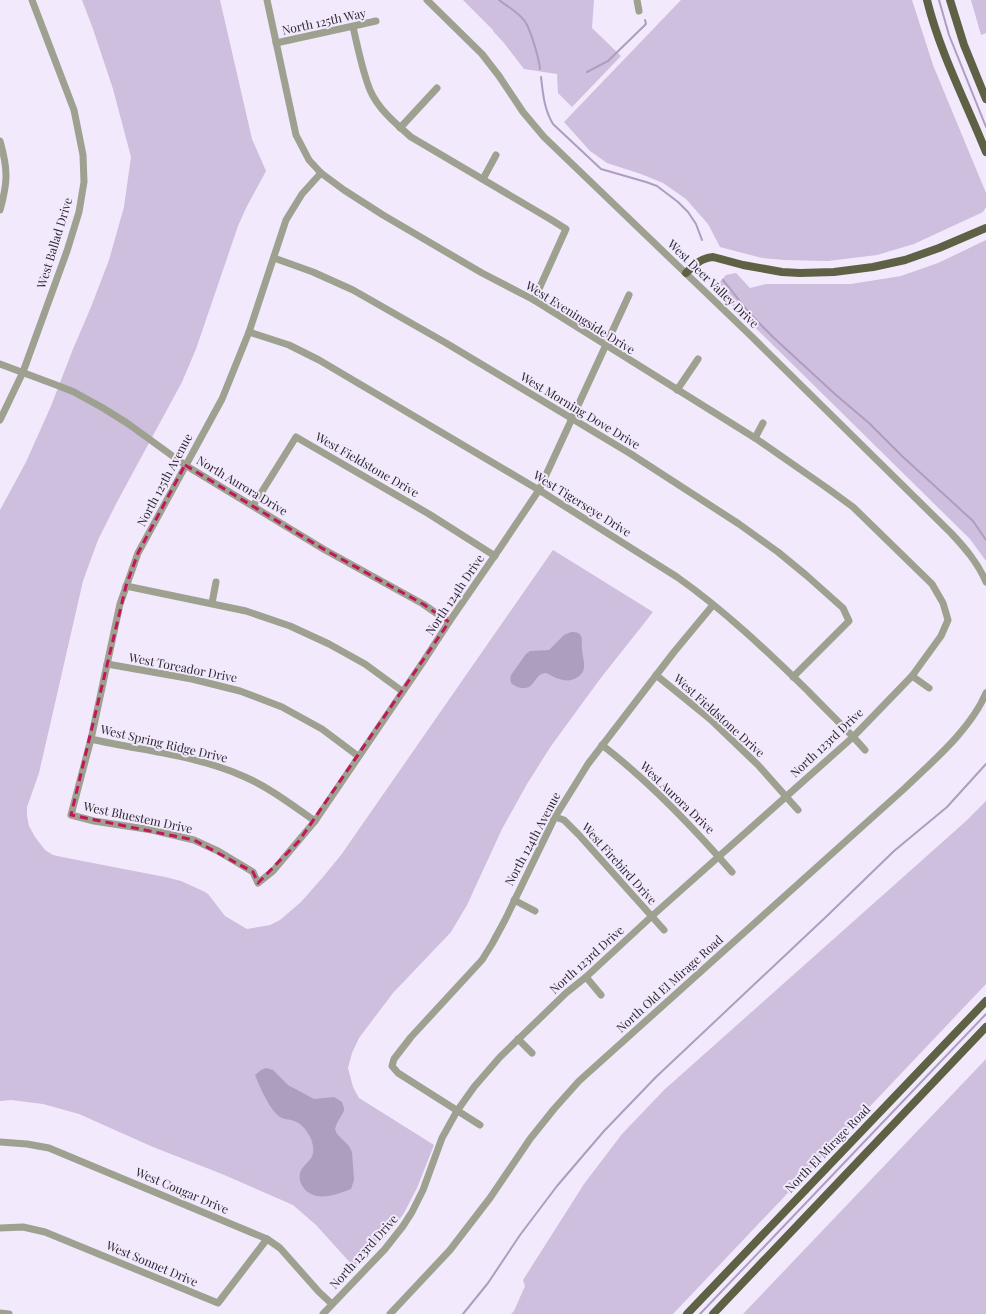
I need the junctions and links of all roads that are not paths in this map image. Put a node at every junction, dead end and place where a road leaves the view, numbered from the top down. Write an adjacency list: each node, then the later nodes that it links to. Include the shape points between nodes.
1 (32, 0): 29 (street, West Ballad Drive, via 74,110 83,154 84,182 79,212 67,251)
2 (267, 0): 10 (street, West Eveningside Drive)
3 (427, 0): 22 (street, West Deer Valley Drive, via 482,54 544,137)
4 (637, 0): 7 (street)
5 (928, 0): 15 (main road, via 935,27)
6 (950, 0): 12 (main road, via 964,45)
7 (638, 11)
8 (376, 21): 9 (street, North 125th Way)
9 (353, 27): 10 (street, North 125th Way); 13 (street, via 371,91 384,111)
10 (276, 43): 17 (street, West Eveningside Drive, via 296,135 309,160)
11 (437, 88): 13 (street)
12 (986, 99)
13 (400, 128): 18 (street)
14 (0, 141): 19 (street, via 7,172)
15 (986, 152)
16 (496, 155): 18 (street)
17 (320, 172): 21 (street, North 125th Avenue, via 286,220); 24 (street, West Eveningside Drive, via 390,219)
18 (483, 179): 24 (street, via 566,229)
19 (0, 210)
20 (986, 228): 22 (main road, via 922,254 873,267 800,273 765,269 713,257 699,261)
21 (274, 258): 25 (street, North 125th Avenue); 31 (street, West Morning Dove Drive, via 353,290)
22 (686, 273): 40 (street, West Deer Valley Drive, via 951,533 972,556)
23 (629, 295): 26 (street, North 124th Drive)
24 (534, 300): 26 (street, West Eveningside Drive)
25 (249, 332): 35 (street, North 125th Avenue, via 222,398); 36 (street, West Tigerseye Drive, via 288,345 319,360)
26 (606, 346): 30 (street, West Eveningside Drive); 31 (street, North 124th Drive)
27 (698, 359): 30 (street)
28 (0, 364): 29 (street, North Aurora Drive)
29 (23, 372): 32 (street, West Ballad Drive); 35 (street, North Aurora Drive, via 74,392 103,408)
30 (677, 390): 34 (street, West Eveningside Drive)
31 (572, 419): 36 (street, North 124th Drive); 49 (street, West Morning Dove Drive, via 739,524 806,575 843,608 849,621)
32 (0, 420)
33 (763, 423): 34 (street)
34 (755, 438): 44 (street, West Eveningside Drive, via 827,488 872,525 932,584 943,603)
35 (185, 465): 37 (street, North Aurora Drive); 41 (street, North 125th Avenue, via 138,553)
36 (539, 490): 38 (street, North 124th Drive); 43 (street, West Tigerseye Drive, via 697,591)
37 (253, 506): 38 (street, West Fieldstone Drive, via 296,437); 45 (street, North Aurora Drive, via 325,550 423,604)
38 (495, 556): 45 (street, North 124th Drive)
39 (216, 582): 42 (street)
40 (986, 582)
41 (126, 586): 42 (street); 46 (street, North 125th Avenue)
42 (212, 603): 51 (street, via 290,626 329,644 365,664)
43 (713, 605): 47 (street, North 124th Avenue); 49 (street, West Tigerseye Drive)
44 (948, 620): 48 (street, North 123rd Drive, via 941,636)
45 (449, 622): 51 (street, North 124th Drive)
46 (107, 664): 54 (street, North 125th Avenue); 57 (street, West Toreador Drive, via 192,679 240,691 282,707 322,730)
47 (656, 675): 55 (street, North 124th Avenue); 58 (street, West Fieldstone Drive, via 710,719)
48 (912, 676): 50 (street); 53 (street, North 123rd Drive)
49 (793, 677): 53 (street, West Tigerseye Drive)
50 (929, 688)
51 (402, 691): 57 (street, North 124th Drive)
52 (986, 693): 85 (street, North Old El Mirage Road, via 966,726 905,788 580,1081 530,1139 490,1198 450,1250)
53 (853, 736): 56 (street, West Tigerseye Drive); 58 (street, North 123rd Drive)
54 (91, 739): 60 (street, North 125th Avenue); 62 (street, West Spring Ridge Drive, via 224,768 275,793)
55 (602, 745): 61 (street, North 124th Avenue); 63 (street, West Aurora Drive, via 668,803)
56 (865, 750)
57 (358, 756): 62 (street, North 124th Drive)
58 (786, 796): 59 (street, West Fieldstone Drive); 63 (street, North 123rd Drive)
59 (798, 810)
60 (71, 815): 65 (street, West Bluestem Drive, via 194,840 253,872)
61 (555, 817): 66 (street, North 124th Avenue); 68 (street, West Firebird Drive, via 564,820 579,835)
62 (315, 820): 65 (street, North 124th Drive, via 272,871)
63 (718, 856): 64 (street, West Aurora Drive); 68 (street, North 123rd Drive)
64 (732, 872)
65 (258, 883)
66 (514, 900): 67 (street); 76 (street, North 124th Avenue, via 482,960 411,1037 392,1066 398,1073)
67 (535, 911)
68 (652, 916): 69 (street, West Firebird Drive); 70 (street, North 123rd Drive)
69 (664, 930)
70 (586, 977): 71 (street); 74 (street, North 123rd Drive)
71 (601, 994)
72 (986, 1001): 86 (main road, North El Mirage Road)
73 (986, 1027): 87 (main road)
74 (518, 1040): 75 (street); 76 (street, North 123rd Drive, via 479,1081)
75 (532, 1053)
76 (457, 1111): 77 (street); 81 (street, North 123rd Drive, via 442,1138 423,1190 407,1220 385,1249)
77 (480, 1125)
78 (0, 1142): 80 (street, West Cougar Drive, via 49,1148)
79 (0, 1228): 80 (street, West Sonnet Drive, via 24,1227 45,1232 218,1303)
80 (266, 1239): 81 (street, West Cougar Drive, via 280,1248)
81 (332, 1304): 84 (street, North 123rd Drive)
82 (0, 1313): 83 (street)
83 (9, 1314)
84 (323, 1314)
85 (390, 1314)
86 (687, 1314)
87 (713, 1314)

